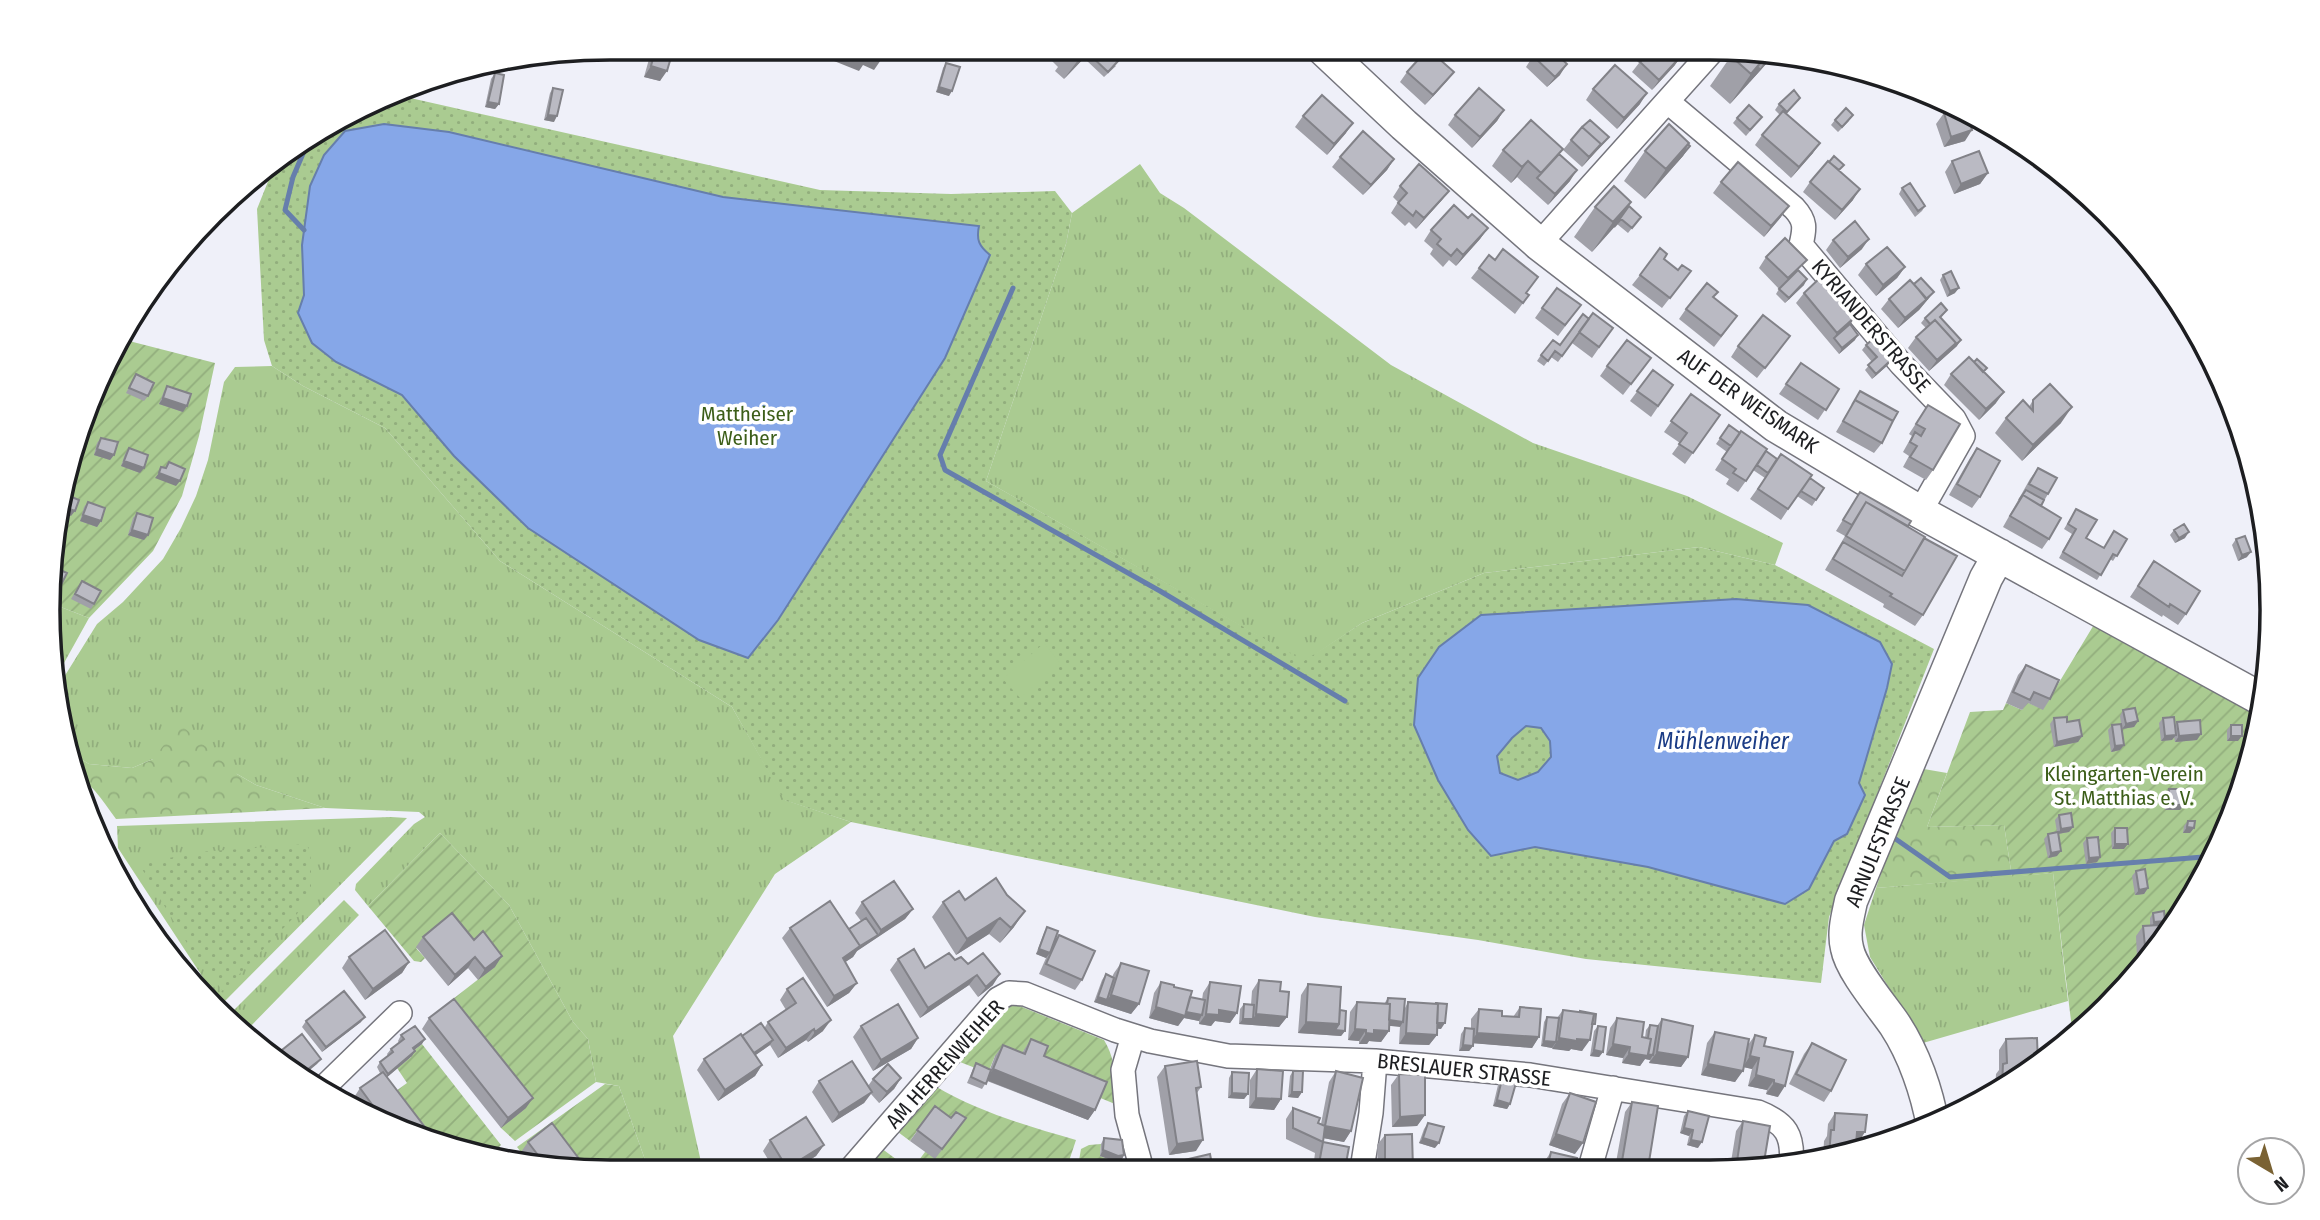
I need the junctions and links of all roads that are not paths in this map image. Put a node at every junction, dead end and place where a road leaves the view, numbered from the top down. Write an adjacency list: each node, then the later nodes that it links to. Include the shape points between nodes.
1 (1335, 60): 4 (street, AUF DER WEISMARK)
2 (1698, 60): 3 (street)
3 (1668, 102): 4 (street); 5 (street, KYRIANDERSTRASSE, via 1794,208 1804,220 1801,245 1954,419 1963,436)
4 (1539, 244): 5 (street, AUF DER WEISMARK, via 1776,426)
5 (1920, 512): 6 (street, AUF DER WEISMARK)
6 (2000, 555): 7 (street, AUF DER WEISMARK); 13 (street, ARNULFSTRASSE, via 1986,578 1851,901 1845,933 1854,965 1912,1058)
7 (2254, 695)
8 (400, 1013): 11 (street)
9 (1133, 1035): 10 (street, BRESLAUER STRASSE, via 1228,1056); 15 (street, AM HERRENWEIHER, via 1025,993 1009,993 998,999); 16 (street, via 1123,1070 1127,1115)
10 (1375, 1061): 12 (street, BRESLAUER STRASSE, via 1530,1075); 17 (street)
11 (328, 1083)
12 (1613, 1088): 14 (street, BRESLAUER STRASSE, via 1758,1112 1776,1119 1787,1132); 18 (street)
13 (1930, 1115)
14 (1792, 1154)
15 (859, 1160)
16 (1139, 1160)
17 (1363, 1160)
18 (1592, 1160)

